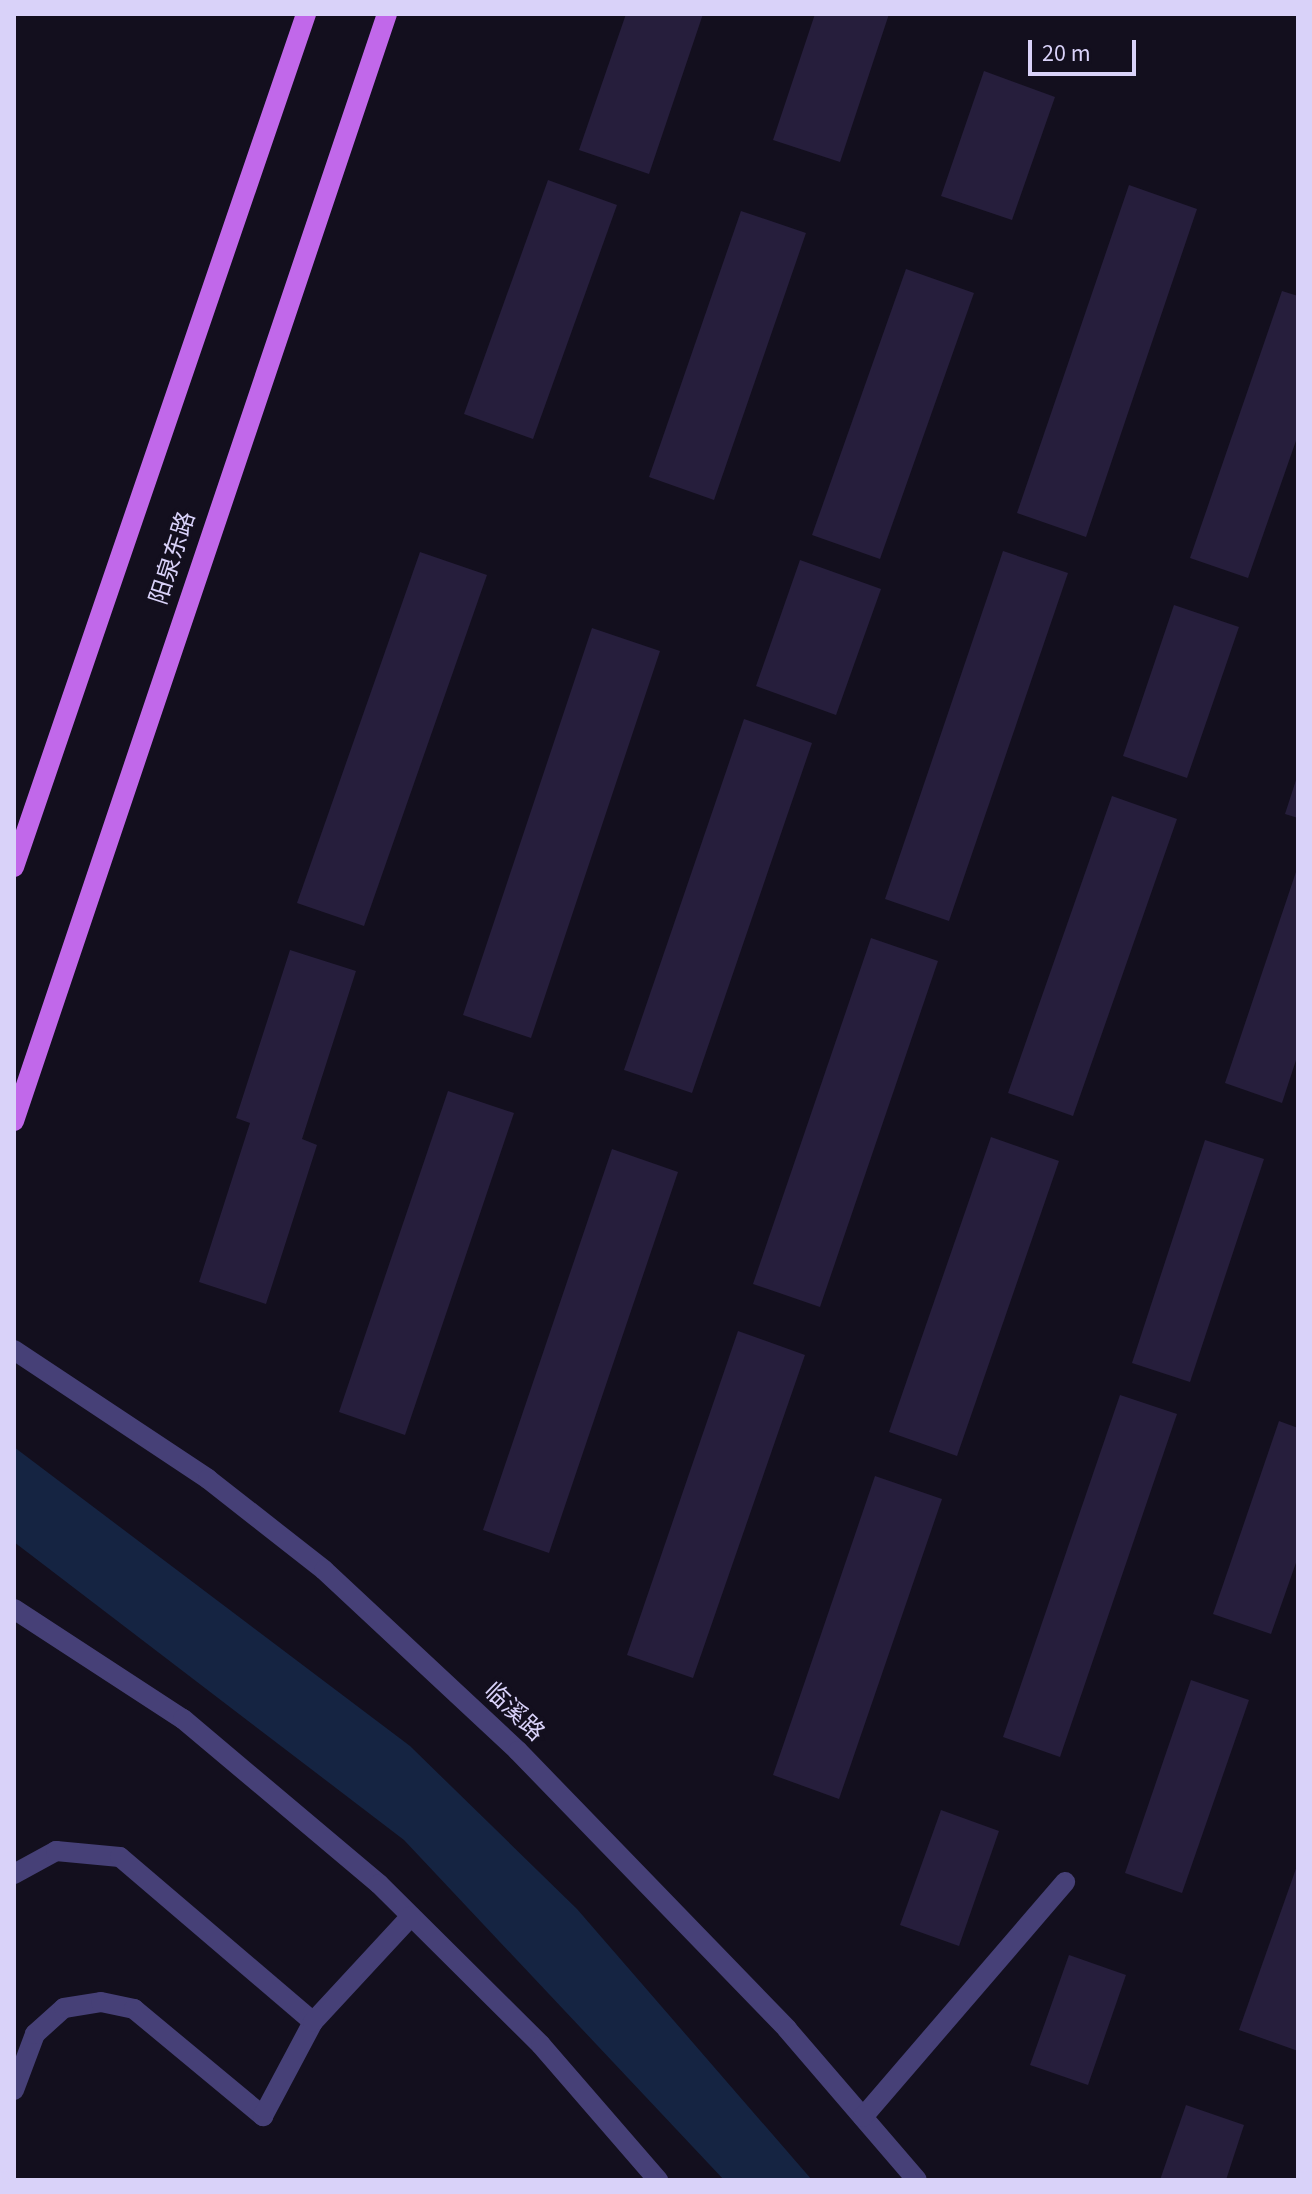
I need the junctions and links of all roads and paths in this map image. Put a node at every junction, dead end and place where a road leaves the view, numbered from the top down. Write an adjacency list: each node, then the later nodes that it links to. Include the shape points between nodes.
1 (306, 14): 3 (main road, 阳泉东路)
2 (387, 14): 4 (main road, 阳泉东路)
3 (14, 867)
4 (14, 1121)
5 (14, 1350): 12 (street, 临溪路, via 208,1479 324,1570 518,1751)
6 (14, 1609): 9 (street, via 183,1719)
7 (14, 1874): 10 (street, via 56,1851 120,1857)
8 (1065, 1882): 12 (street)
9 (411, 1916): 10 (street); 13 (street, via 541,2045)
10 (313, 2022): 11 (street, via 263,2116 134,2009 101,2002 64,2008 35,2034)
11 (14, 2090)
12 (863, 2117): 14 (street, 临溪路)
13 (658, 2180)
14 (917, 2180)

